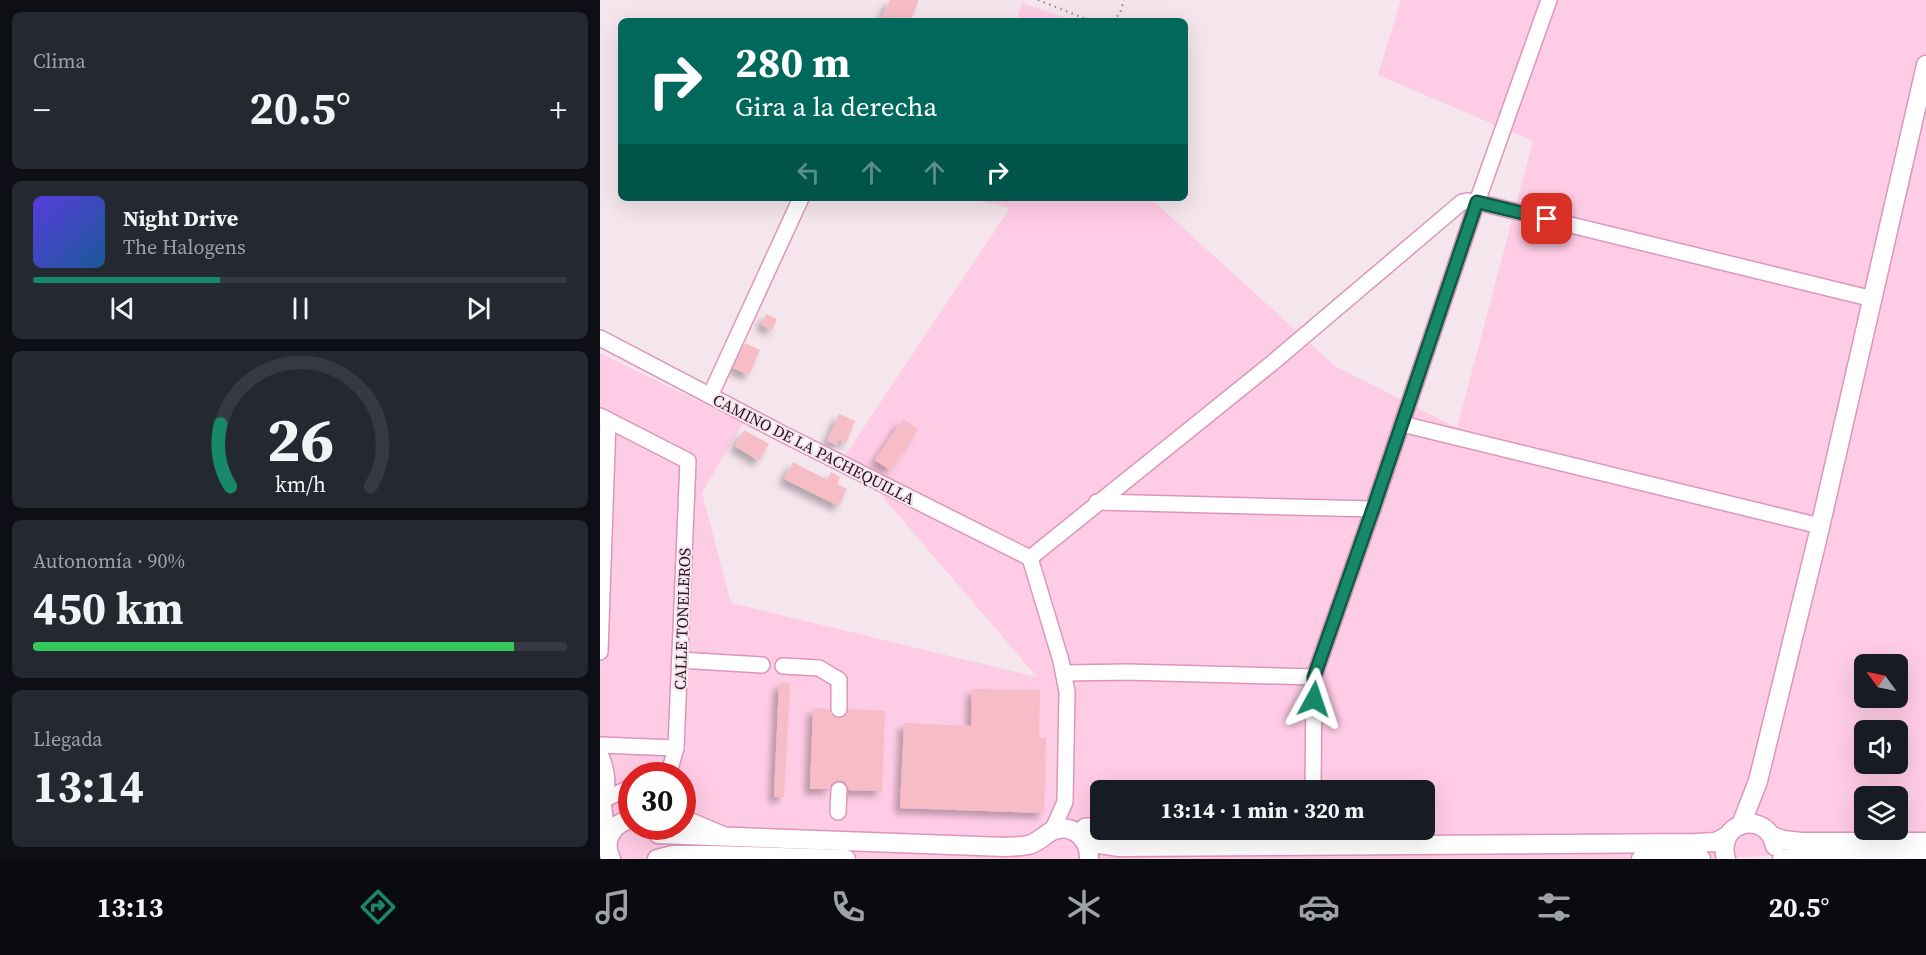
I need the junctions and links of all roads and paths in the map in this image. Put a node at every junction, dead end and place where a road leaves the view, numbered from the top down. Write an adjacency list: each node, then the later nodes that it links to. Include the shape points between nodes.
1 (1038, 0): 4 (path)
2 (1124, 0): 5 (path)
3 (1549, 0): 8 (street)
4 (1083, 18)
5 (1116, 18)
6 (1926, 65): 9 (main road)
7 (800, 201): 11 (street)
8 (1477, 202): 9 (street); 13 (street); 14 (street, via 1462,202 1446,214 1271,364)
9 (1873, 298): 16 (main road)
10 (600, 338): 11 (street, CAMINO DE LA PACHEQUILLA)
11 (711, 396): 17 (street, CAMINO DE LA PACHEQUILLA)
12 (604, 418): 18 (street); 19 (street, CALLE TONELEROS, via 688,461)
13 (1402, 424): 15 (street); 16 (street)
14 (1097, 502): 15 (street); 17 (street)
15 (1373, 509): 23 (street)
16 (1820, 526): 30 (main road)
17 (1030, 558): 22 (street)
18 (600, 652)
19 (680, 660): 20 (street); 26 (street, CALLE TONELEROS)
20 (762, 665)
21 (783, 666): 24 (street, via 819,668 839,680)
22 (1064, 673): 23 (street); 34 (street, via 1068,702)
23 (1314, 677): 29 (street)
24 (839, 709)
25 (600, 745): 26 (street)
26 (676, 748): 28 (street, CALLE TONELEROS)
27 (600, 753): 33 (street, via 607,773)
28 (672, 762)
29 (1313, 780)
30 (1758, 781): 38 (main road); 39 (main road)
31 (839, 790): 35 (street)
32 (618, 794): 33 (street)
33 (603, 802): 37 (street)
34 (1065, 802): 41 (street); 42 (street)
35 (838, 812)
36 (696, 823): 43 (street)
37 (613, 828): 46 (main road, via 607,846)
38 (1734, 830): 39 (main road, via 1752,823); 42 (main road, via 1716,842 1696,843 1357,847 1119,847); 52 (main road, via 1724,846)
39 (1767, 831): 45 (main road, via 1783,840 1802,842); 53 (main road, via 1775,848)
40 (696, 834): 43 (main road)
41 (1047, 835): 42 (main road, via 1062,829); 43 (main road, via 1030,845 1005,847); 49 (main road, via 1037,849)
42 (1080, 835)
43 (730, 837)
44 (658, 840): 47 (main road)
45 (1926, 842)
46 (611, 859)
47 (656, 859): 48 (main road, via 669,855)
48 (846, 859)
49 (1036, 859)
50 (1641, 859): 51 (main road)
51 (1701, 859)
52 (1726, 859)
53 (1773, 859)
54 (1782, 859): 55 (main road)
55 (1926, 859)

